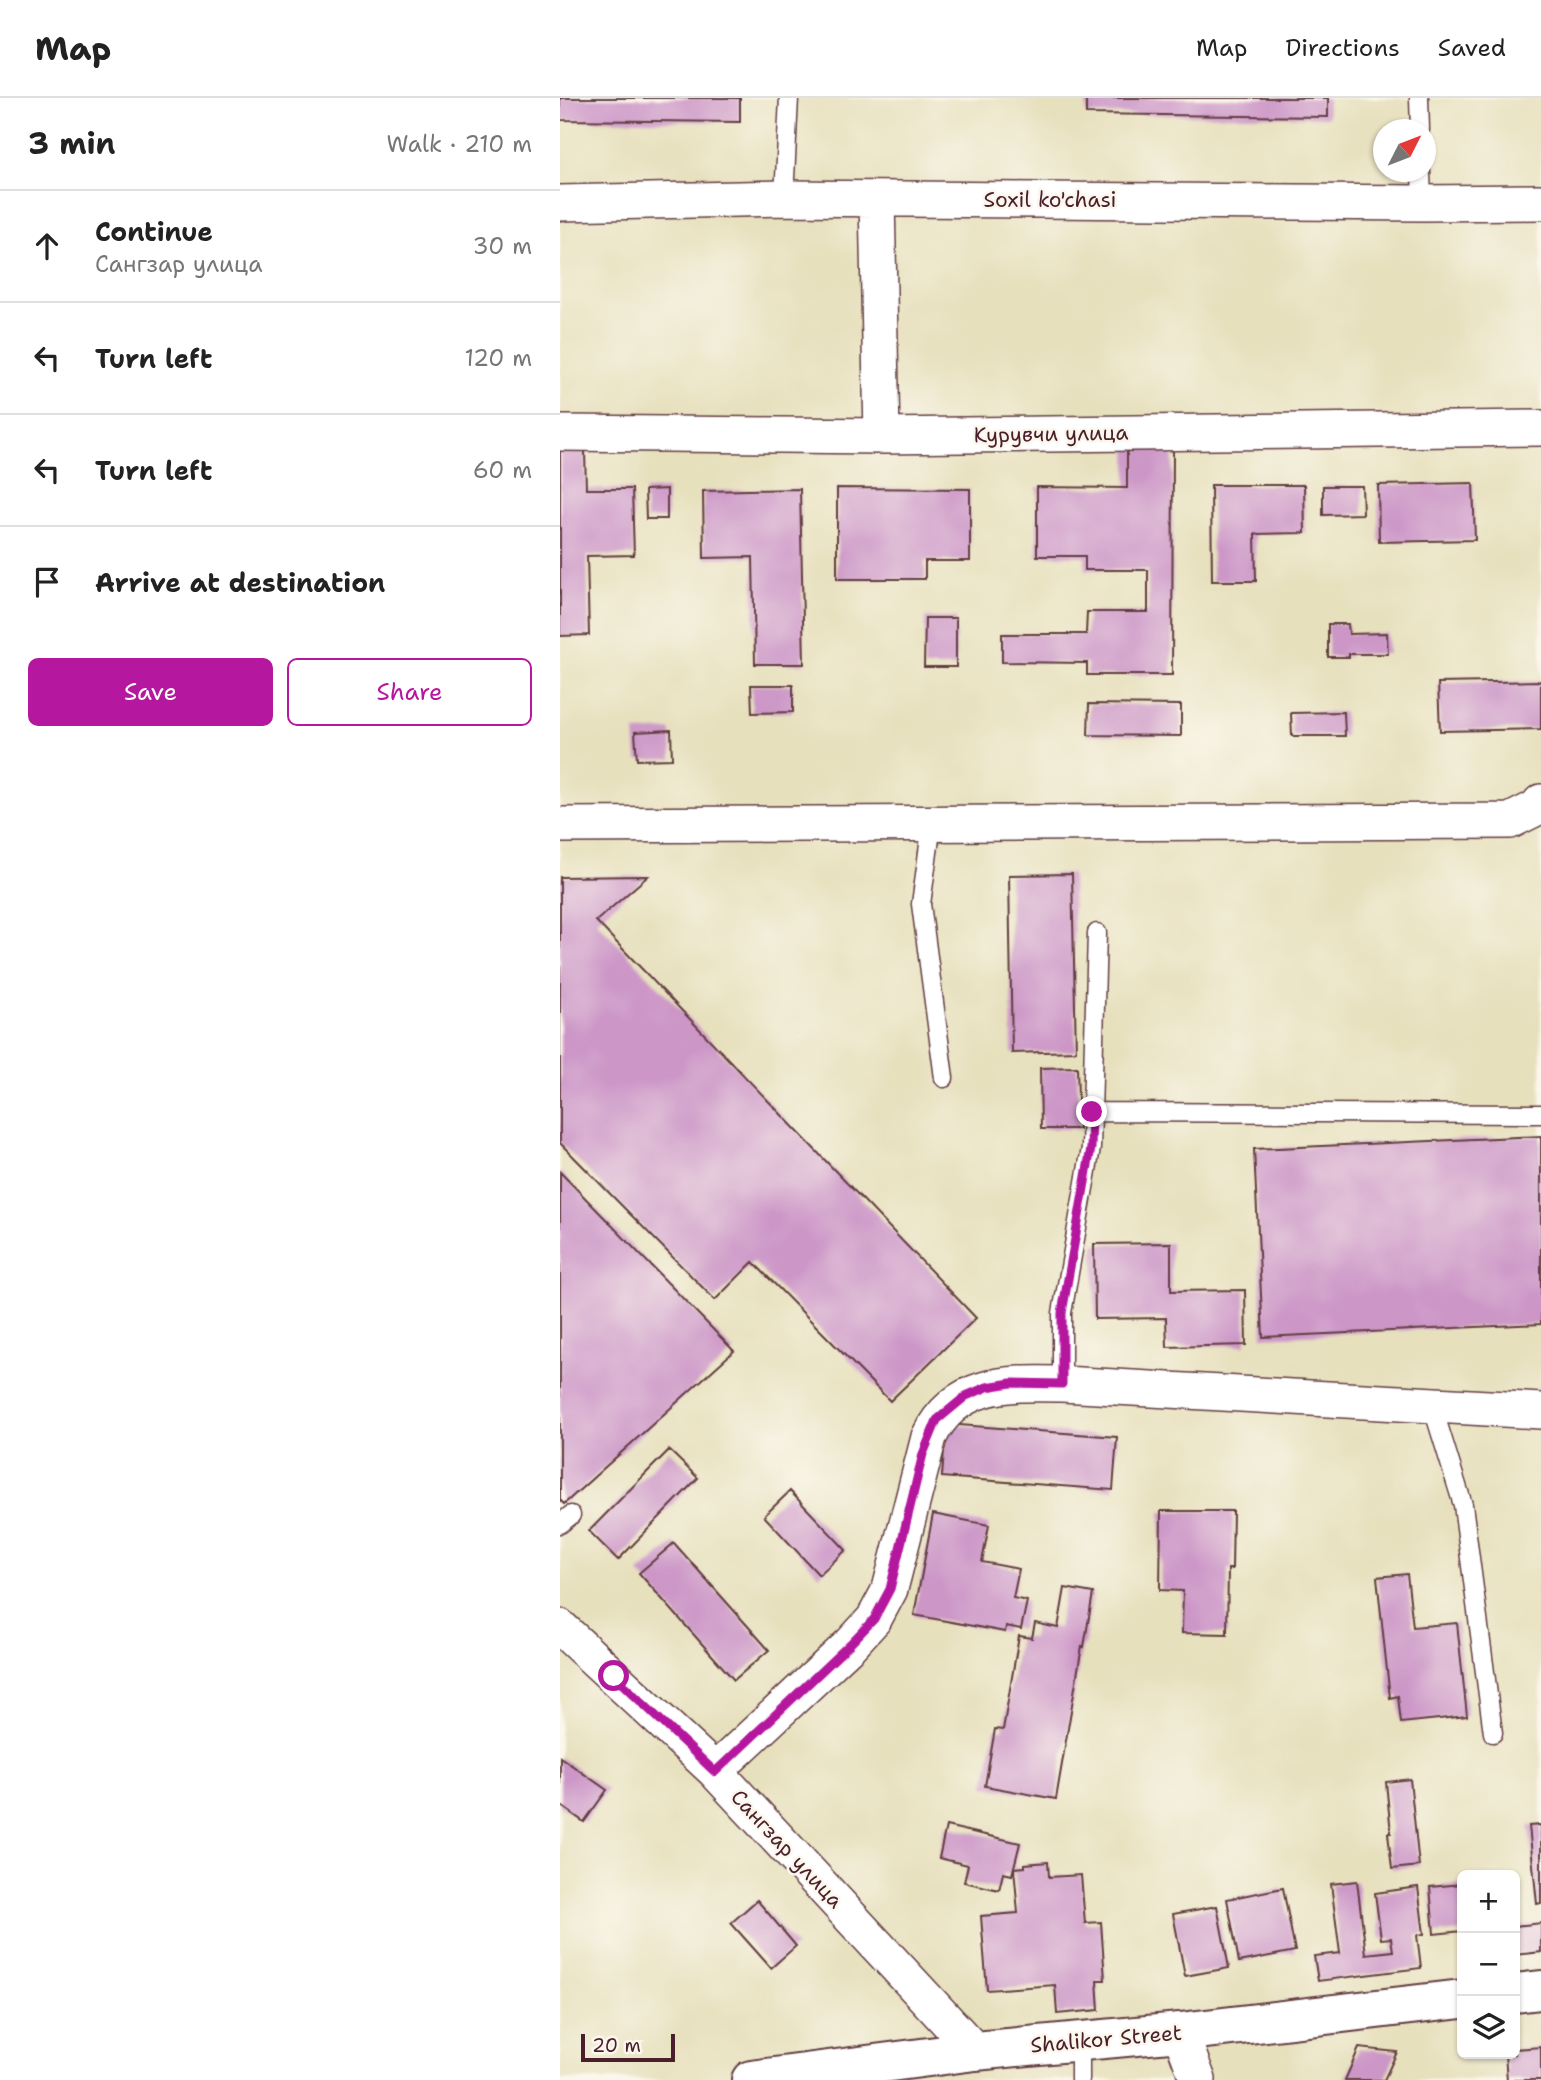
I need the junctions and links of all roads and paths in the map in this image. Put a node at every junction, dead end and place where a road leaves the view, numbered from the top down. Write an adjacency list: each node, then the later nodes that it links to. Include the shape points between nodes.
1 (789, 98): 5 (lane)
2 (1419, 98): 3 (lane)
3 (1420, 119)
4 (1421, 187): 6 (street, Soxil ko'chasi); 7 (street, Soxil ko'chasi)
5 (784, 198): 6 (street, Soxil ko'chasi); 8 (street, Soxil ko'chasi)
6 (877, 199): 11 (street)
7 (1541, 202)
8 (560, 203)
9 (1541, 428): 11 (street, Курувчи улица)
10 (560, 433): 11 (street, Курувчи улица)
11 (882, 436)
12 (1541, 802): 13 (street, via 1510,821)
13 (932, 823): 14 (street); 16 (lane, via 921,904)
14 (560, 825)
15 (1097, 933): 17 (lane)
16 (944, 1078)
17 (1092, 1112): 18 (lane); 19 (lane, via 1091,1148 1062,1313)
18 (1541, 1114)
19 (1062, 1384): 20 (street); 24 (street, via 987,1387 966,1396 937,1420 923,1454 890,1589 874,1619)
20 (1432, 1405): 21 (street); 23 (lane, via 1464,1505)
21 (1541, 1410)
22 (560, 1627): 24 (street, Сангзар улица)
23 (1493, 1733)
24 (715, 1772): 30 (street, Сангзар улица)
25 (1541, 1990): 26 (street)
26 (1520, 1992)
27 (1457, 2000): 28 (street, Shаlikor Street)
28 (1180, 2032): 29 (street, Shаlikor Street); 33 (street)
29 (1080, 2040): 30 (street, Shаlikor Street); 32 (lane)
30 (975, 2051): 31 (street, Shаlikor Street)
31 (751, 2080)
32 (1080, 2080)
33 (1198, 2080)

